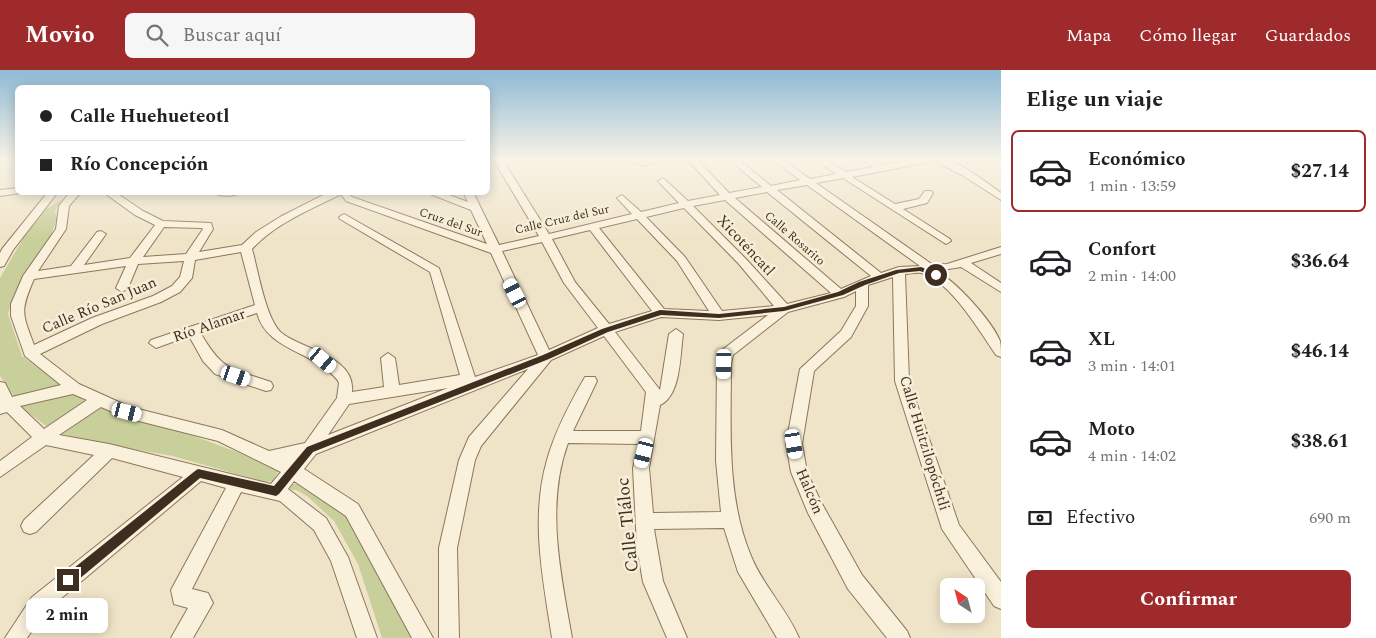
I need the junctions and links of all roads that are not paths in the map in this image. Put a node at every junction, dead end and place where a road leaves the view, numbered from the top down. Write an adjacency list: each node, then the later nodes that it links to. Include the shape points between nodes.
1 (993, 185): 22 (street)
2 (514, 186): 33 (street, Calle Tláloc)
3 (668, 186): 25 (street, Xicoténcatl)
4 (716, 186): 21 (street, Calle Rosarito)
5 (764, 186): 9 (street)
6 (784, 186): 9 (street, Calle Cruz del Sur)
7 (813, 186): 44 (street)
8 (861, 186): 26 (street)
9 (767, 188): 21 (street, Calle Cruz del Sur); 47 (street)
10 (15, 192): 12 (street)
11 (928, 193): 26 (street, via 923,201)
12 (0, 194)
13 (51, 195): 24 (street)
14 (66, 195): 24 (street)
15 (72, 195): 46 (street, via 64,206 61,229)
16 (112, 195): 30 (street)
17 (341, 195): 35 (street, via 284,219 260,234)
18 (346, 195): 37 (street, Cruz del Sur)
19 (439, 195): 27 (street)
20 (470, 195): 27 (street)
21 (726, 196): 25 (street, Calle Cruz del Sur); 51 (street, Calle Rosarito)
22 (1001, 197)
23 (622, 198): 28 (street)
24 (44, 203): 36 (street)
25 (687, 204): 28 (street, Calle Cruz del Sur); 53 (street, Xicoténcatl)
26 (893, 207): 34 (street)
27 (476, 208): 37 (street)
28 (639, 215): 31 (street, Calle Cruz del Sur); 55 (street, via 681,259)
29 (344, 217): 65 (street, via 435,270)
30 (161, 224): 39 (street, via 207,225 208,229); 40 (street)
31 (591, 225): 33 (street, Calle Cruz del Sur); 54 (street)
32 (101, 234): 43 (street)
33 (545, 236): 37 (street, Calle Cruz del Sur); 56 (street, Calle Tláloc, via 570,283)
34 (946, 241)
35 (246, 248): 39 (street); 52 (street)
36 (4, 250): 42 (street)
37 (493, 250): 62 (street)
38 (1001, 250): 41 (street)
39 (190, 257): 40 (street); 61 (street, Calle Río San Juan, via 186,278 176,289)
40 (134, 261): 43 (street); 49 (street)
41 (963, 263): 44 (street); 50 (street)
42 (0, 264)
43 (75, 269): 46 (street)
44 (926, 269): 45 (street); 60 (street, via 951,285)
45 (899, 271): 47 (street); 88 (street, Calle Huitzilopóchtli, via 902,381 951,529)
46 (29, 276): 61 (street, via 17,304 16,316)
47 (879, 277): 48 (street)
48 (862, 283): 51 (street); 97 (street, Halcón, via 862,306 846,334 807,369 794,444 799,472 814,507 855,582)
49 (122, 288)
50 (1001, 288)
51 (840, 294): 53 (street)
52 (261, 306): 57 (street, Río Alamar); 70 (street, via 266,322 278,337 323,360 343,376 346,383)
53 (784, 309): 55 (street); 86 (street, via 727,353 724,364 723,454)
54 (660, 313): 55 (street); 56 (street)
55 (719, 316)
56 (605, 330): 62 (street); 72 (street, Calle Tláloc, via 649,383)
57 (193, 331): 59 (street, Río Alamar); 66 (street, via 208,358 220,370)
58 (676, 334): 72 (street, via 667,392)
59 (156, 343)
60 (1001, 352)
61 (30, 353): 68 (street)
62 (546, 357): 65 (street); 93 (street, via 474,442 467,460 448,548)
63 (388, 358): 69 (street)
64 (590, 380): 74 (street)
65 (470, 382): 69 (street); 77 (street)
66 (266, 386)
67 (0, 387): 73 (street)
68 (74, 388): 71 (street); 73 (street, via 38,394)
69 (392, 389): 70 (street)
70 (344, 398): 77 (street)
71 (100, 400): 75 (street); 79 (street, via 127,412 222,436)
72 (654, 402): 76 (street, Calle Tláloc)
73 (4, 406): 75 (street)
74 (564, 437): 76 (street); 94 (street, via 552,472 547,539)
75 (43, 438): 78 (street); 80 (street)
76 (648, 438): 85 (street, Calle Tláloc, via 641,468)
77 (310, 449): 79 (street); 81 (street)
78 (109, 451): 82 (street); 87 (street)
79 (270, 458): 81 (street)
80 (0, 470)
81 (292, 470): 84 (street); 92 (street, via 352,510)
82 (198, 474): 83 (street); 89 (street, via 39,604)
83 (237, 482): 84 (street); 90 (street, via 181,590 181,597 203,603)
84 (276, 491): 91 (street, via 305,509 320,524 339,557)
85 (644, 520): 86 (street); 95 (street, Calle Tláloc, via 653,582)
86 (731, 520): 96 (street, via 742,557)
87 (30, 526)
88 (1001, 599)
89 (15, 638)
90 (181, 638)
91 (367, 638)
92 (422, 638)
93 (449, 638)
94 (562, 638)
95 (677, 638)
96 (789, 638)
97 (900, 638)

